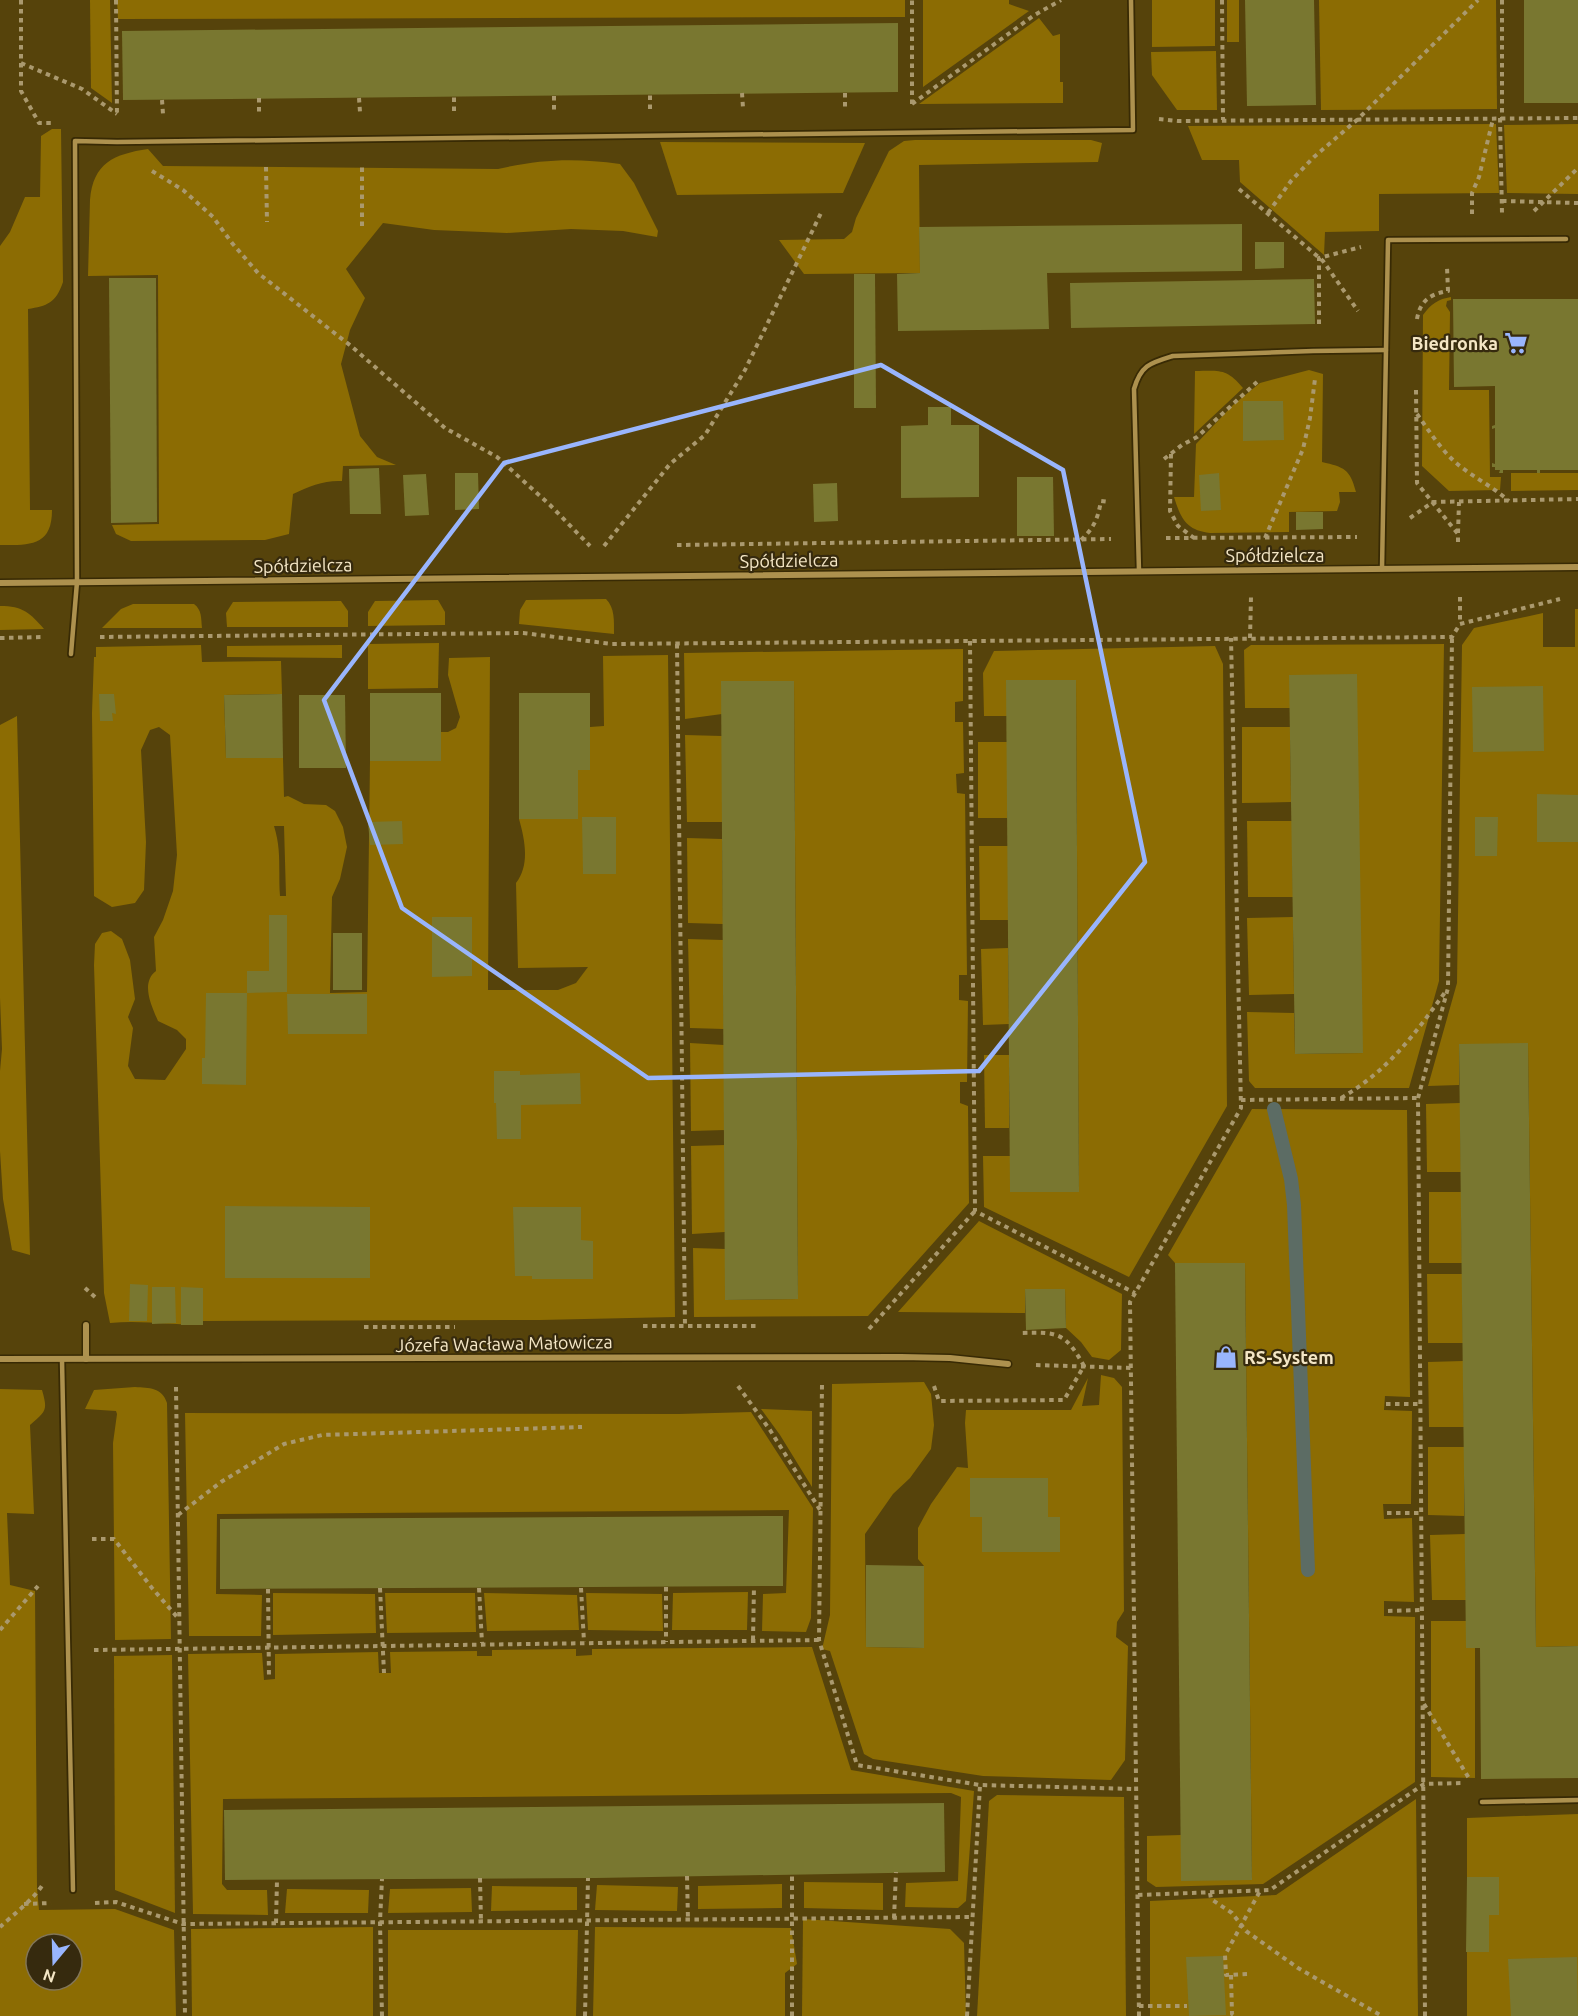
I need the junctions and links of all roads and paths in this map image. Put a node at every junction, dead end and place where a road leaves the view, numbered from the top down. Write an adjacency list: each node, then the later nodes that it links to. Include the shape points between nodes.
1 (21, 0): 9 (path)
2 (116, 0): 11 (path)
3 (912, 0): 10 (path)
4 (1061, 0): 10 (path)
5 (1131, 0): 16 (lane, via 1133,130)
6 (1222, 0): 14 (path)
7 (1478, 0): 26 (path, via 1314,158)
8 (1502, 0): 24 (path, via 1502,200)
9 (21, 63): 11 (path, via 82,89); 15 (path, via 21,91 39,123)
10 (912, 104): 12 (path)
11 (117, 114): 19 (path)
12 (912, 114)
13 (1493, 118): 22 (path)
14 (1223, 120)
15 (63, 123)
16 (362, 139): 17 (lane); 28 (path)
17 (265, 140): 18 (lane); 27 (path)
18 (138, 141): 19 (lane); 48 (path, via 140,154 151,170 183,189 213,216 258,273 351,346 445,428 497,457)
19 (117, 142): 53 (lane, via 75,141)
20 (1578, 168): 23 (path)
21 (1239, 189): 26 (path)
22 (1472, 198)
23 (1549, 198)
24 (1578, 203)
25 (821, 213): 49 (path, via 745,370 705,435 670,464)
26 (1268, 213): 31 (path)
27 (267, 222)
28 (362, 226)
29 (1566, 239): 30 (lane)
30 (1388, 240): 31 (path); 34 (lane)
31 (1319, 258): 34 (path); 35 (path)
32 (1448, 291): 33 (path, via 1426,298)
33 (1416, 324)
34 (1386, 350): 35 (lane); 38 (lane)
35 (1320, 351): 45 (path, via 1303,449); 52 (lane, via 1173,356 1138,374 1134,389)
36 (1263, 375): 44 (path, via 1197,437 1171,454 1170,511 1178,526)
37 (1416, 382): 39 (path)
38 (1385, 413): 39 (path); 51 (lane)
39 (1416, 413): 41 (path, via 1456,463); 43 (path, via 1417,483)
40 (1101, 501): 46 (path, via 1098,519)
41 (1509, 501)
42 (1459, 502): 43 (path)
43 (1458, 534): 47 (path)
44 (1194, 538)
45 (1265, 538)
46 (1082, 540)
47 (1458, 544)
48 (590, 546)
49 (604, 546)
50 (1578, 567): 51 (street, Spółdzielcza)
51 (1382, 569): 52 (street, Spółdzielcza)
52 (1139, 572): 53 (street, Spółdzielcza)
53 (77, 582): 54 (street, Spółdzielcza); 59 (lane)
54 (0, 583)
55 (1459, 591): 58 (path)
56 (1251, 592): 63 (path)
57 (1567, 598): 58 (path)
58 (1460, 624): 60 (path)
59 (71, 637): 61 (path); 65 (path, via 523,633 612,644); 66 (lane)
60 (1452, 637): 63 (path); 67 (path)
61 (0, 638)
62 (1231, 638): 63 (path); 64 (path); 70 (path)
63 (1250, 638)
64 (970, 641): 65 (path); 71 (path)
65 (677, 644): 74 (path)
66 (71, 654)
67 (1448, 988): 68 (path); 69 (path, via 1396,1056)
68 (1418, 1098): 69 (path); 87 (path)
69 (1340, 1099): 70 (path)
70 (1241, 1100): 72 (path, via 1241,1108)
71 (975, 1211): 72 (path); 75 (path)
72 (1135, 1293): 85 (path, via 1130,1302)
73 (86, 1325): 80 (street)
74 (685, 1325)
75 (872, 1327)
76 (1021, 1333): 84 (path, via 1050,1332 1063,1338)
77 (716, 1357): 78 (street, Józefa Wacława Małowicza); 81 (street, Józefa Wacława Małowicza); 89 (path, via 770,1430)
78 (823, 1358): 83 (street, Józefa Wacława Małowicza, via 950,1358); 89 (path)
79 (0, 1359): 82 (street, Józefa Wacława Małowicza)
80 (86, 1359): 81 (street, Józefa Wacława Małowicza); 82 (street, Józefa Wacława Małowicza)
81 (174, 1359): 92 (path)
82 (62, 1360): 129 (lane)
83 (1008, 1364): 84 (path)
84 (1084, 1366): 85 (path)
85 (1131, 1368): 119 (path)
86 (1386, 1404): 87 (path)
87 (1420, 1404): 91 (path)
88 (582, 1426): 92 (path, via 322,1435 284,1444 221,1482)
89 (821, 1510): 106 (path)
90 (1387, 1513): 91 (path)
91 (1421, 1513): 101 (path)
92 (178, 1515): 103 (path)
93 (114, 1539): 103 (path)
94 (754, 1586): 105 (path)
95 (666, 1587): 108 (path)
96 (380, 1588): 110 (path)
97 (479, 1588): 109 (path)
98 (581, 1588): 107 (path)
99 (268, 1589): 111 (path)
100 (27, 1600): 104 (path)
101 (1422, 1610): 102 (path); 116 (path)
102 (1388, 1611)
103 (179, 1619): 112 (path)
104 (0, 1630)
105 (753, 1640): 106 (path); 108 (path)
106 (819, 1640): 118 (path, via 857,1765)
107 (584, 1642): 108 (path); 109 (path)
108 (666, 1642)
109 (482, 1644): 110 (path)
110 (382, 1645): 111 (path); 114 (path)
111 (269, 1646): 112 (path); 115 (path)
112 (179, 1647): 113 (path); 145 (path)
113 (114, 1648)
114 (384, 1673)
115 (269, 1679)
116 (1423, 1702): 117 (path); 117 (path, via 1472,1783)
117 (1424, 1784): 130 (path, via 1270,1890); 160 (path)
118 (980, 1785): 119 (path); 137 (path)
119 (1136, 1789): 132 (path)
120 (1578, 1800): 121 (lane)
121 (1482, 1802)
122 (896, 1872): 139 (path)
123 (792, 1874): 138 (path)
124 (687, 1876): 141 (path)
125 (480, 1878): 142 (path)
126 (588, 1878): 140 (path)
127 (382, 1879): 143 (path)
128 (277, 1880): 144 (path)
129 (73, 1890)
130 (1260, 1890): 131 (path); 146 (path)
131 (1210, 1893): 132 (path); 146 (path, via 1211,1899)
132 (1137, 1895): 150 (path)
133 (36, 1896): 135 (path)
134 (116, 1902): 145 (path)
135 (24, 1904): 136 (path); 147 (path)
136 (37, 1904)
137 (973, 1917): 139 (path); 156 (path)
138 (791, 1918): 139 (path); 141 (path); 155 (path)
139 (894, 1918)
140 (586, 1920): 141 (path); 142 (path); 154 (path)
141 (688, 1920)
142 (481, 1921): 143 (path)
143 (380, 1922): 144 (path); 153 (path)
144 (276, 1923): 145 (path)
145 (183, 1924): 152 (path)
146 (1241, 1924): 149 (path, via 1225,1955 1226,1975); 159 (path, via 1298,1968)
147 (0, 1927)
148 (1247, 1974): 149 (path)
149 (1231, 1975): 158 (path)
150 (1139, 2006): 151 (path); 157 (path)
151 (1187, 2006)
152 (184, 2016)
153 (382, 2016)
154 (585, 2016)
155 (792, 2016)
156 (967, 2016)
157 (1139, 2016)
158 (1235, 2016)
159 (1383, 2016)
160 (1425, 2016)

